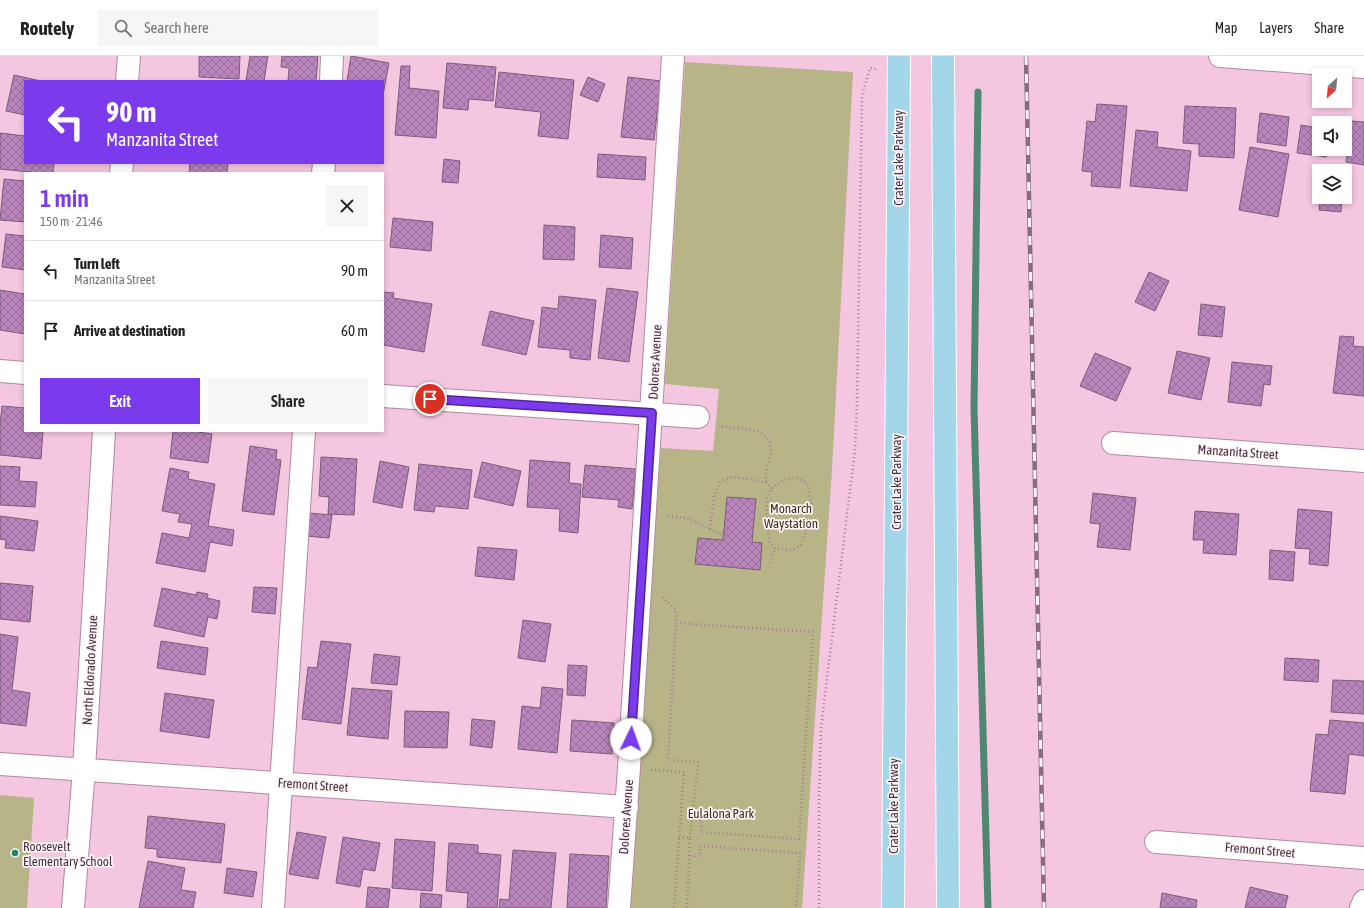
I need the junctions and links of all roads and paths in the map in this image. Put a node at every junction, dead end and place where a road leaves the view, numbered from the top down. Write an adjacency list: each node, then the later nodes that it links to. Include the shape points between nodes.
1 (129, 56): 9 (street)
2 (332, 56): 10 (street)
3 (673, 56): 14 (street, Dolores Avenue)
4 (899, 56): 46 (main road, Crater Lake Parkway)
5 (943, 56): 47 (main road)
6 (1220, 56): 7 (street)
7 (1364, 67)
8 (870, 68): 45 (path, via 862,95 858,403 821,728)
9 (127, 80)
10 (330, 80)
11 (0, 371): 12 (street)
12 (24, 373)
13 (384, 396): 14 (street)
14 (652, 413): 15 (street); 22 (street, Dolores Avenue)
15 (698, 417): 20 (path, via 724,427 763,433 770,440 771,453 766,469)
16 (104, 432): 29 (street, North Eldorado Avenue)
17 (304, 432): 30 (street)
18 (1113, 443): 19 (street, Manzanita Street)
19 (1364, 461)
20 (766, 482): 21 (path); 23 (path, via 732,477 720,482 714,496)
21 (772, 488): 25 (path, via 766,499 769,541); 25 (path, via 789,478 797,477 807,483 812,505 806,513 806,532 800,546 792,550)
22 (645, 514): 23 (path, via 687,518); 28 (street, Dolores Avenue)
23 (710, 529): 24 (path)
24 (725, 536)
25 (776, 548): 26 (path)
26 (770, 563)
27 (0, 764): 29 (street, Fremont Street)
28 (630, 768): 31 (street, Dolores Avenue); 33 (path, via 684,772)
29 (84, 769): 30 (street, Fremont Street); 39 (street, North Eldorado Avenue)
30 (282, 783): 31 (street, Fremont Street); 40 (street)
31 (627, 807): 41 (street, Dolores Avenue)
32 (692, 819): 32 (path, via 698,762 668,760 676,623 813,632 799,839 701,832 702,820); 34 (path)
33 (679, 837): 34 (path); 42 (path)
34 (690, 838): 36 (path)
35 (1156, 842): 37 (street, Fremont Street)
36 (690, 856): 43 (path); 44 (path, via 700,856 700,846 800,853)
37 (1364, 858)
38 (1364, 901): 48 (street)
39 (73, 908)
40 (273, 908)
41 (619, 908)
42 (674, 908)
43 (686, 908)
44 (796, 908)
45 (819, 908)
46 (892, 908)
47 (948, 908)
48 (1361, 908)

